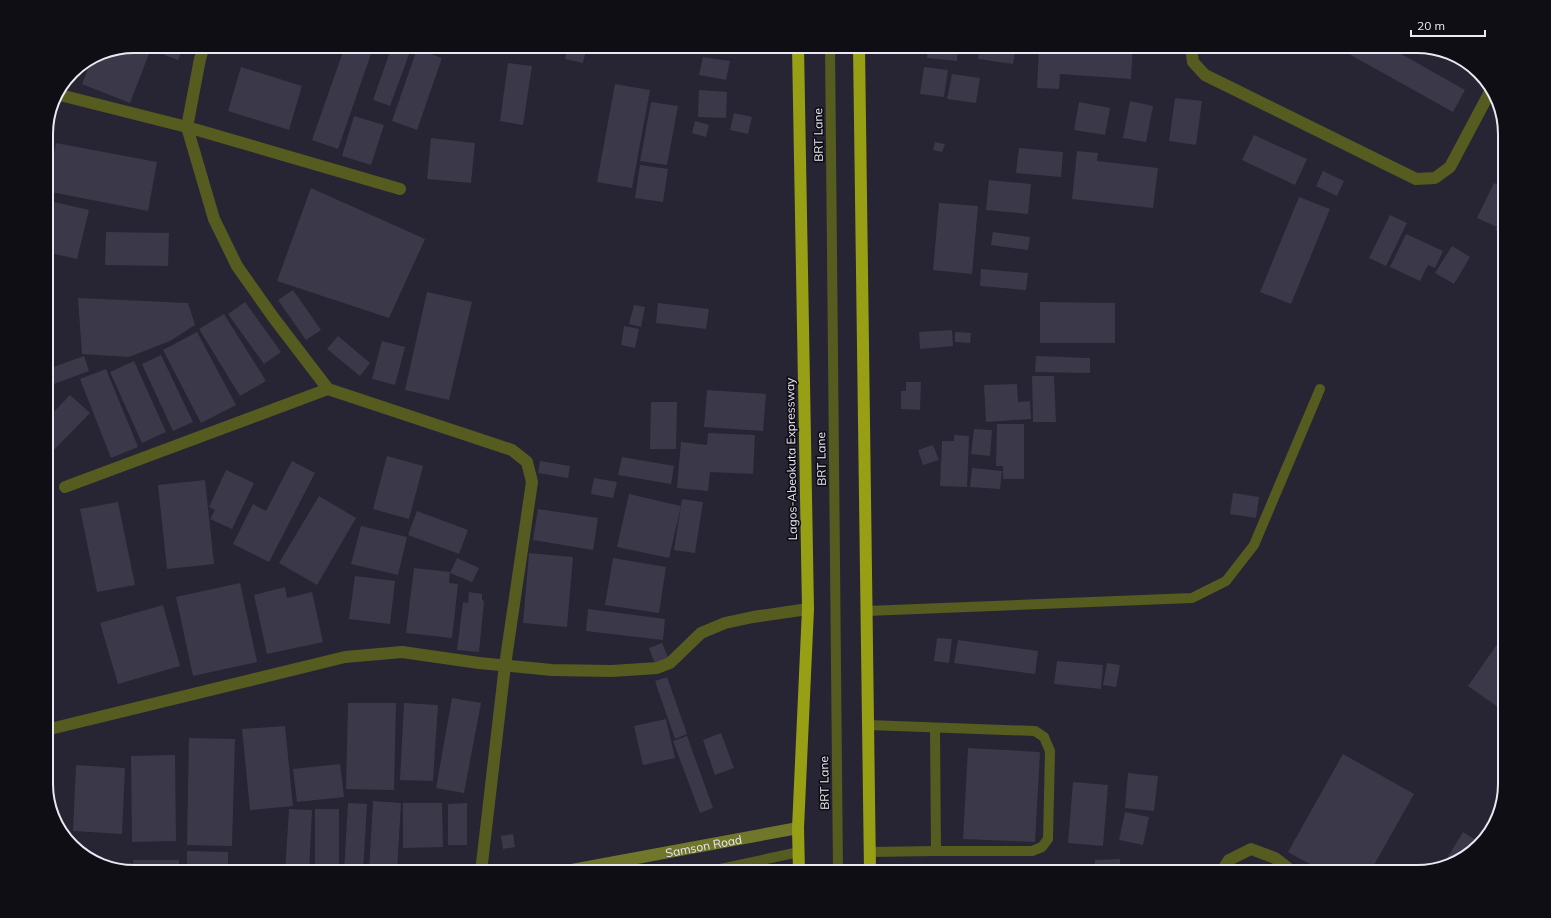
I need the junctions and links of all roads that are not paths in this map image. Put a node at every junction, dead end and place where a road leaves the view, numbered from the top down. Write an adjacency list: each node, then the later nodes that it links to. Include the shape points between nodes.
1 (202, 53): 8 (street)
2 (798, 53): 13 (highway, Lagos-Abeokuta Expressway)
3 (830, 53): 27 (lane, BRT Lane)
4 (859, 53): 14 (highway)
5 (1192, 53): 7 (street, via 1193,62 1205,75 1416,179 1435,178 1450,167)
6 (63, 96): 8 (street)
7 (1488, 96)
8 (187, 127): 9 (street); 10 (street, via 214,219 237,266)
9 (400, 189)
10 (328, 389): 12 (street); 15 (street, via 512,450 527,462 532,482)
11 (1320, 389): 14 (lane, via 1254,545 1226,581 1192,598)
12 (65, 486)
13 (808, 610): 15 (street, via 725,623 701,633 670,663 657,668 612,671); 19 (highway, Lagos-Abeokuta Expressway)
14 (867, 611): 16 (highway)
15 (505, 665): 17 (street, via 402,652 345,657); 23 (street)
16 (868, 725): 18 (lane); 22 (highway)
17 (53, 728)
18 (935, 728): 20 (lane); 20 (lane, via 1035,731 1044,737 1050,751 1048,839 1042,847 1032,852)
19 (798, 828): 21 (highway, Lagos-Abeokuta Expressway); 24 (street, Samson Road)
20 (936, 851): 22 (lane)
21 (799, 852): 25 (lane); 26 (highway, Lagos-Abeokuta Expressway)
22 (870, 852): 28 (highway)
23 (482, 865)
24 (599, 865)
25 (739, 865)
26 (799, 865)
27 (838, 865)
28 (870, 865)
29 (1226, 865): 30 (street, via 1229,860 1251,849 1275,858)
30 (1284, 865)

